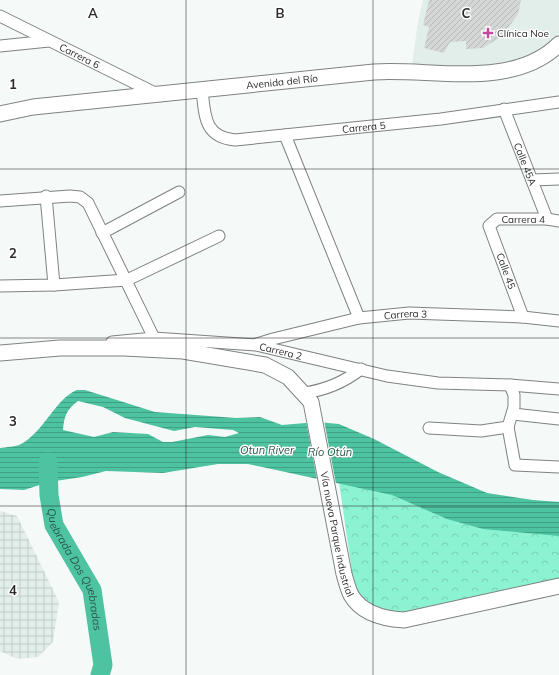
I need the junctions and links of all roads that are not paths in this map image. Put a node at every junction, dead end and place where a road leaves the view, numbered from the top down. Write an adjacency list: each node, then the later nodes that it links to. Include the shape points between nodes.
1 (0, 16): 2 (street, Carrera 6)
2 (50, 41): 4 (street); 6 (street, Carrera 6)
3 (559, 44): 5 (main road, Avenida del Río, via 549,53 525,65 472,75 394,71)
4 (0, 46)
5 (202, 90): 6 (main road, Avenida del Río); 10 (street, Carrera 5, via 206,120 216,134 224,139)
6 (158, 95): 9 (main road, Avenida del Río, via 33,107)
7 (559, 102): 8 (street, Carrera 5)
8 (504, 109): 10 (street, Carrera 5, via 441,119); 12 (street, Calle 45A)
9 (0, 114)
10 (285, 136): 25 (street)
11 (559, 179): 12 (street)
12 (532, 180): 16 (street, Calle 45A)
13 (179, 192): 19 (street)
14 (46, 196): 15 (street); 19 (street, via 80,196 88,203); 22 (street)
15 (0, 201)
16 (547, 219): 17 (street, Carrera 4); 18 (street, Carrera 4, via 498,219)
17 (559, 221)
18 (489, 226): 24 (street, Calle 45)
19 (102, 233): 21 (street)
20 (219, 236): 21 (street)
21 (127, 280): 22 (street); 27 (street)
22 (54, 285): 23 (street)
23 (0, 286)
24 (523, 317): 25 (street, Carrera 3, via 409,313); 26 (street, Carrera 3)
25 (359, 318): 28 (street, Carrera 3)
26 (559, 321)
27 (154, 338): 28 (street, Carrera 2); 29 (street, Carrera 2)
28 (256, 345): 31 (street, Carrera 2)
29 (60, 348): 30 (main road, Carrera 2); 34 (main road, via 156,349 265,365 288,376)
30 (0, 353)
31 (361, 369): 32 (street, Carrera 2, via 387,376 438,383); 34 (street, via 338,384)
32 (510, 385): 33 (street, Carrera 2); 35 (street, via 514,395)
33 (559, 389)
34 (307, 398): 40 (main road, Vía nueva Parque industrial, via 344,574 352,596 372,613 390,619 404,620)
35 (513, 414): 36 (street); 37 (street)
36 (559, 419)
37 (508, 427): 38 (street, via 481,430); 39 (street, via 515,465)
38 (429, 428)
39 (559, 467)
40 (559, 586)

